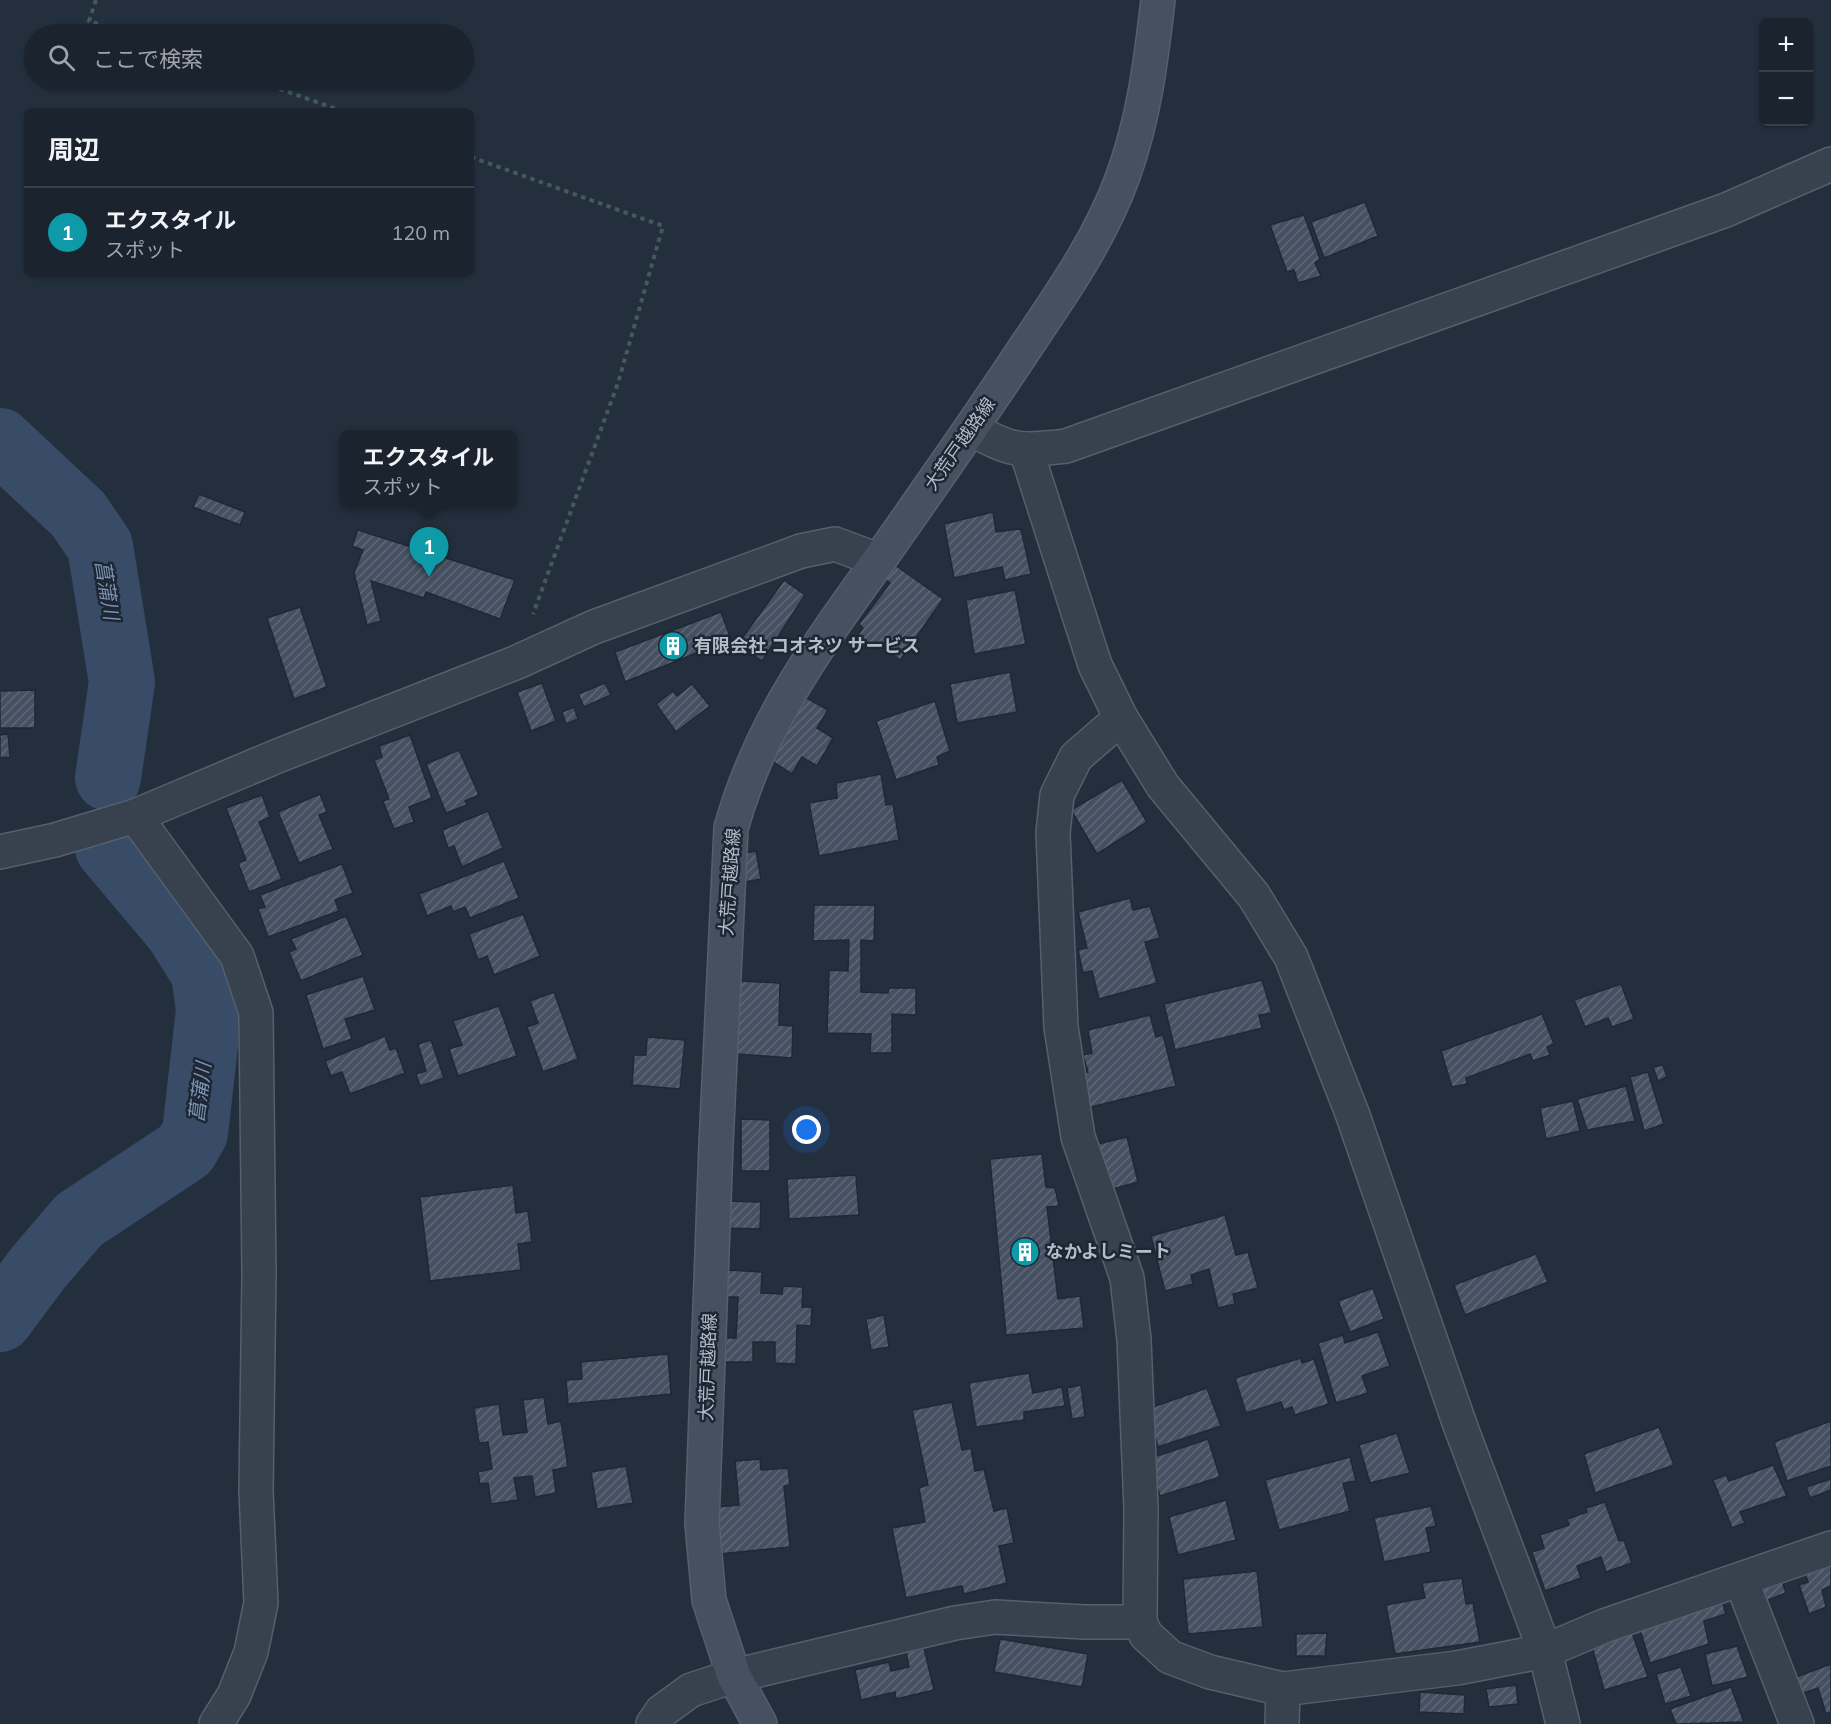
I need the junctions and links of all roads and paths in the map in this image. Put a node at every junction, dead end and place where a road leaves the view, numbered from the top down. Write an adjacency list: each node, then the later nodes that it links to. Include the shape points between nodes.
1 (96, 0): 3 (path, via 89,21)
2 (1158, 0): 8 (main road, 大荒戸越路線, via 1149,83 1122,179 1059,298)
3 (98, 24)
4 (282, 90): 5 (path)
5 (333, 108)
6 (474, 158): 11 (path, via 663,226 618,383)
7 (1831, 164): 9 (street, via 1726,210 1193,401 1066,446)
8 (971, 429): 9 (street, via 1007,448); 10 (main road, 大荒戸越路線)
9 (1026, 450): 12 (street, via 1095,665)
10 (878, 560): 11 (street, via 835,544 801,550 594,627); 19 (main road, 大荒戸越路線, via 808,659 760,744 731,828 702,1523 709,1600)
11 (514, 663): 13 (street)
12 (1121, 718): 17 (street, via 1076,757 1057,795 1053,833 1060,1027 1076,1126 1096,1196 1127,1278 1132,1320 1142,1509); 18 (street, via 1163,786 1254,896 1291,957 1352,1113 1460,1425)
13 (135, 816): 14 (street); 21 (street, via 237,956 255,1013 259,1274 256,1491 261,1603 251,1652 234,1695)
14 (0, 852)
15 (1831, 1548): 16 (street)
16 (1741, 1580): 18 (street, via 1604,1626); 26 (street)
17 (1140, 1622): 19 (street, via 995,1617 923,1630); 20 (street, via 1146,1635 1170,1657 1210,1672)
18 (1545, 1651): 20 (street, via 1457,1668); 25 (street)
19 (734, 1676): 22 (street, via 691,1690 662,1711); 23 (main road, 大荒戸越路線)
20 (1283, 1689): 24 (street)
21 (216, 1724)
22 (653, 1724)
23 (760, 1724)
24 (1282, 1724)
25 (1563, 1724)
26 (1797, 1724)

